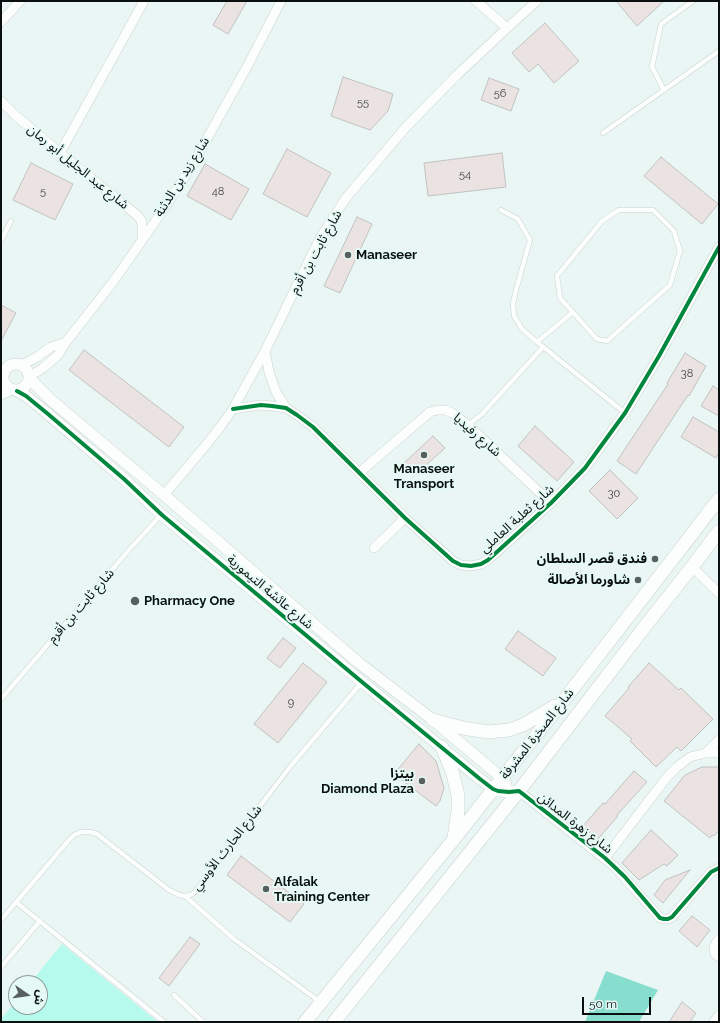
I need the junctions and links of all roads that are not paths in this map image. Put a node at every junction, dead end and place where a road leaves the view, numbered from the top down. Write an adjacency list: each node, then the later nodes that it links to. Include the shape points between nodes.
1 (20, 1): 7 (street)
2 (144, 1): 13 (street)
3 (281, 1): 16 (street, شارع زيد بن الدثنة, via 194,162)
4 (476, 1): 8 (street)
5 (537, 1): 8 (street, شارع ثابت بن أقرم)
6 (693, 1): 10 (lane, via 661,24 652,67)
7 (1, 22)
8 (507, 28): 23 (street, شارع ثابت بن أقرم, via 406,127 346,198 320,238)
9 (719, 51): 10 (lane)
10 (664, 90): 12 (lane)
11 (1, 101): 13 (street, شارع عبد الجليل أبو رمان)
12 (603, 133)
13 (60, 154): 16 (street, شارع عبد الجليل أبو رمان, via 138,216 142,225)
14 (501, 210): 21 (lane, via 518,219 530,240 513,304 514,316 522,329)
15 (11, 221): 17 (lane)
16 (142, 239): 20 (street, شارع زيد بن الدثنة, via 113,282)
17 (1, 241)
18 (719, 247): 31 (street, شارع ثعلبة العاملي)
19 (573, 312): 19 (lane, via 597,339 607,342 670,286 680,251 674,231 652,210 619,210 602,221 556,276 560,298); 21 (lane)
20 (66, 342): 24 (street, شارع زيد بن الدثنة, via 51,347 37,357); 25 (street, شارع زيد بن الدثنة, via 58,355)
21 (537, 342): 22 (lane)
22 (544, 347): 31 (lane); 32 (lane, via 482,414)
23 (265, 351): 29 (street, شارع ثعلبة العاملي, via 276,392); 30 (street, شارع ثابت بن أقرم)
24 (12, 363): 25 (street, via 27,369); 26 (street, via 4,371)
25 (30, 377): 27 (street, via 28,385 23,389); 34 (street, شارع عائشة التيمورية, via 51,400)
26 (2, 378): 27 (street, via 4,384)
27 (14, 390): 28 (street); 37 (street, شارع عائشة التيمورية, via 26,396 54,419)
28 (1, 395)
29 (286, 408): 30 (street, شارع ثعلبة العاملي, via 261,405); 33 (street, شارع ثعلبة العاملي, via 313,427)
30 (233, 409): 34 (street, شارع ثابت بن أقرم)
31 (625, 413): 36 (street, شارع ثعلبة العاملي, via 585,468)
32 (468, 425): 33 (street, شارع رفيديا, via 445,410 430,412); 36 (street, شارع رفيديا)
33 (360, 472): 38 (street, شارع ثعلبة العاملي)
34 (164, 495): 46 (street, شارع عائشة التيمورية, via 359,663)
35 (719, 499): 45 (main road, شارع الصخرة المشرفة)
36 (551, 503): 38 (street, شارع ثعلبة العاملي, via 488,560 472,566 453,561)
37 (162, 514): 43 (street, شارع عائشة التيمورية); 44 (lane, شارع ثابت بن أقرم)
38 (405, 518): 40 (street)
39 (719, 531): 41 (main road, شارع الصخرة المشرفة)
40 (374, 548)
41 (692, 568): 42 (street); 53 (main road, شارع الصخرة المشرفة)
42 (719, 594)
43 (362, 682): 48 (street, شارع عائشة التيمورية); 57 (lane, شارع الحارث الأوسي, via 289,768 194,892)
44 (1, 699)
45 (564, 700): 46 (main road, via 523,725 509,730 488,732); 51 (main road, شارع الصخرة المشرفة)
46 (433, 720): 51 (street, شارع عائشة التيمورية)
47 (719, 740): 49 (street)
48 (442, 747): 52 (street, شارع عائشة التيمورية); 54 (main road, via 458,795)
49 (706, 752): 50 (street, شارع زهرة المدائن); 55 (street, شارع زهرة المدائن, via 690,758 667,777)
50 (719, 753)
51 (502, 778): 52 (main road, شارع الصخرة المشرفة); 53 (street, شارع عائشة التيمورية)
52 (493, 789): 53 (street, شارع عائشة التيمورية); 54 (main road, شارع الصخرة المشرفة)
53 (513, 796): 55 (street, شارع زهرة المدائن); 70 (main road, شارع الصخرة المشرفة)
54 (454, 839): 65 (main road, شارع الصخرة المشرفة)
55 (605, 858): 56 (street, شارع زهرة المدائن, via 660,918 664,919 672,917 711,872)
56 (719, 868)
57 (185, 896): 58 (lane, شارع الحارث الأوسي, via 174,893 97,834 81,832 68,841); 65 (lane, via 234,938)
58 (16, 902): 59 (lane, شارع الحارث الأوسي); 60 (lane)
59 (1, 920)
60 (40, 922): 63 (lane); 67 (lane)
61 (719, 939): 62 (street, via 714,948)
62 (719, 958)
63 (1, 967)
64 (174, 995): 68 (lane)
65 (320, 1002): 69 (main road, شارع الصخرة المشرفة)
66 (719, 1015): 71 (street)
67 (164, 1022)
68 (203, 1022)
69 (305, 1022)
70 (334, 1022)
71 (714, 1022)

